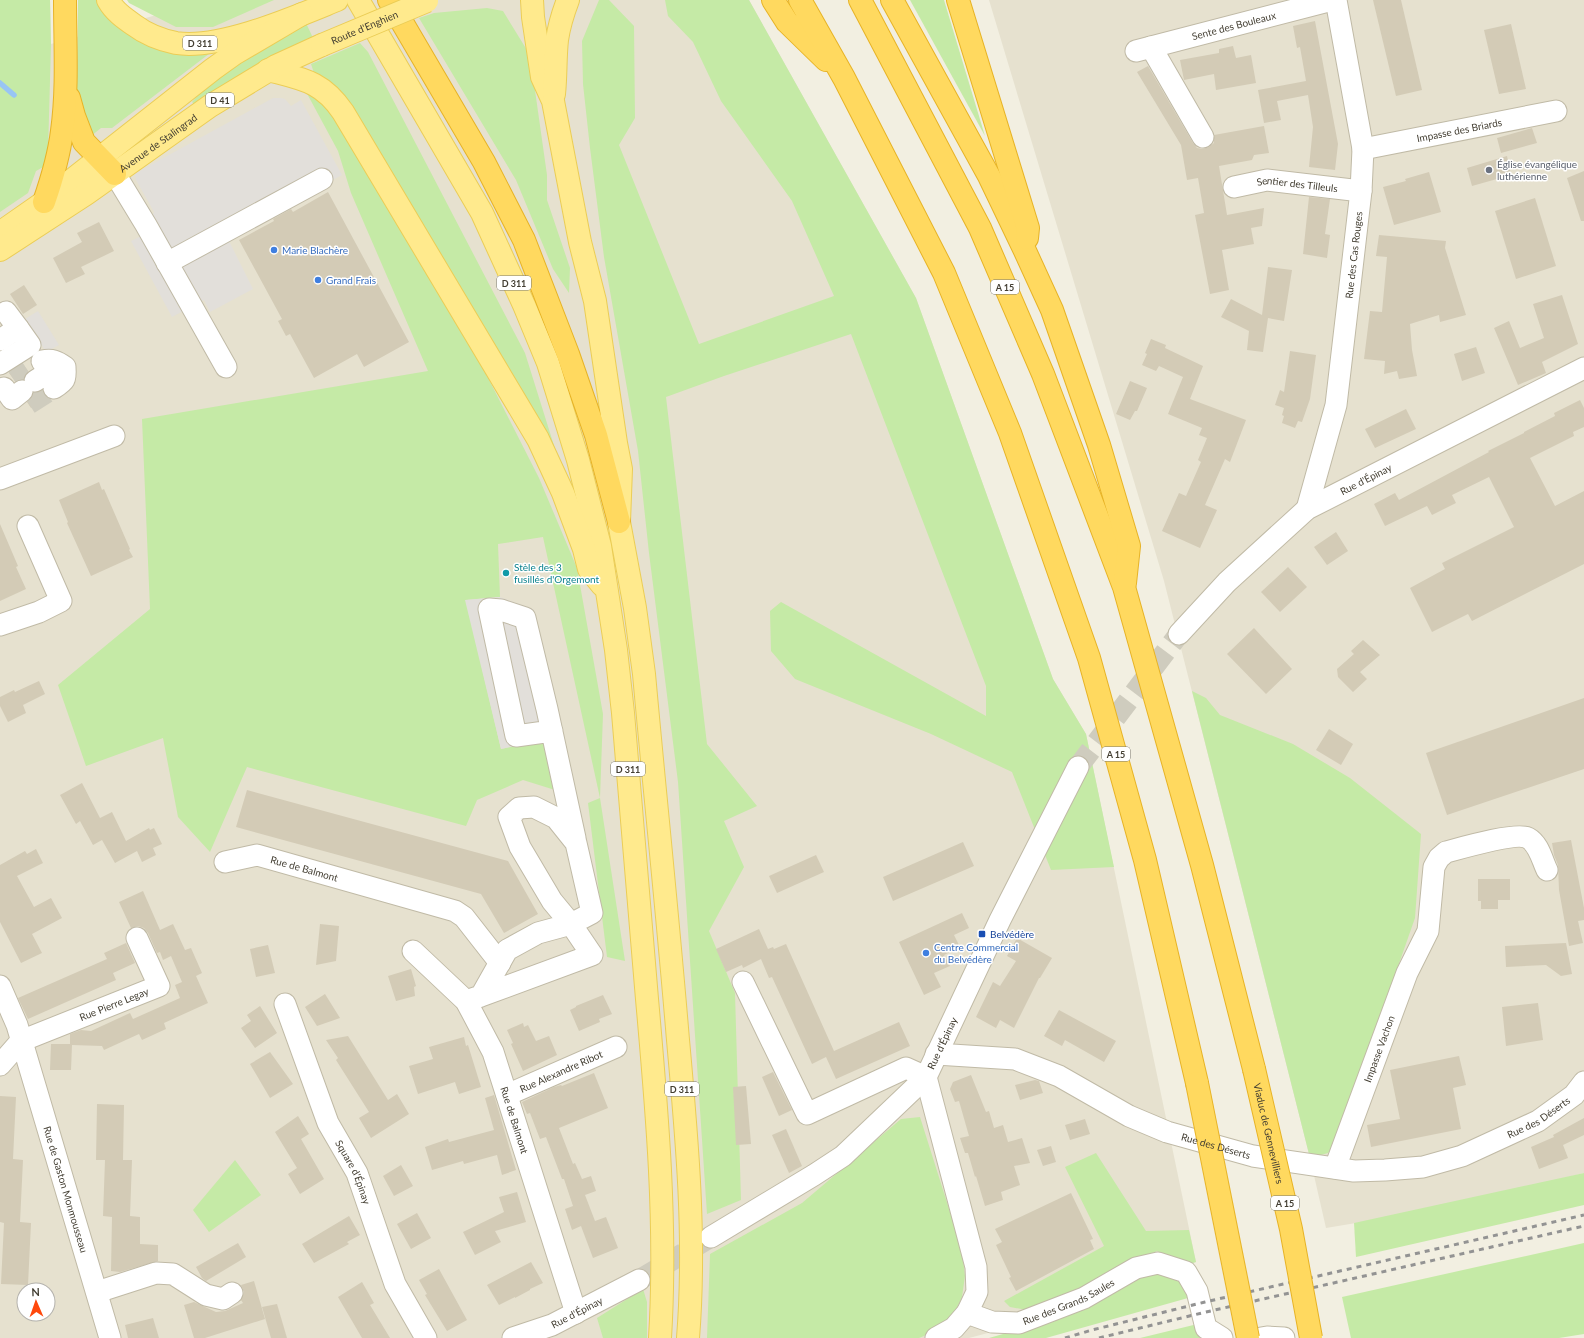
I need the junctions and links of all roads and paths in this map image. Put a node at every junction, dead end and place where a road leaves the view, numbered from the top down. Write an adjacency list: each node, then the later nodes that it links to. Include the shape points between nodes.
1 (65, 0): 20 (highway)
2 (108, 0): 16 (main road, D 311, via 122,17 139,29 176,43 194,44 232,37)
3 (337, 0): 16 (main road)
4 (358, 0): 47 (main road, D 311, via 482,213 524,305 548,363 578,460 600,546)
5 (389, 0): 44 (highway, via 484,162 524,240 596,435)
6 (427, 0): 17 (main road, Route d'Enghien / D 41, bridge)
7 (532, 0): 21 (main road, D 311, via 542,77)
8 (568, 0): 21 (main road, D 311, via 557,39)
9 (773, 0): 19 (highway, via 787,22)
10 (800, 0): 19 (highway, A 15)
11 (860, 0): 46 (highway, A 15, via 980,228 1043,374)
12 (892, 0): 33 (highway, via 965,131)
13 (958, 0): 33 (highway, via 1028,228)
14 (1332, 0): 23 (street, Sente des Bouleaux, via 1143,49)
15 (1336, 0): 24 (street, Rue des Cas Rouges)
16 (302, 14): 25 (main road, D 41, via 234,54)
17 (322, 45): 18 (main road, Avenue de Stalingrad / D 41)
18 (268, 70): 26 (main road, Avenue de Stalingrad / D 41, via 210,106); 47 (main road, via 319,86 334,99 343,112 538,439 563,493 589,569)
19 (844, 78): 84 (highway, A 15, bridge, via 944,273 1013,440 1089,658 1145,860 1197,1082)
20 (66, 86): 25 (highway, via 84,142); 30 (highway, via 62,132 55,169)
21 (553, 101): 44 (main road, D 311, via 580,242 595,301 622,469)
22 (1556, 111): 24 (street, Impasse des Briards)
23 (1203, 137)
24 (1363, 149): 29 (street, Rue des Cas Rouges)
25 (100, 158): 26 (highway); 30 (main road, D 41)
26 (115, 174): 32 (main road, Avenue de Stalingrad / D 41); 34 (street)
27 (322, 179): 34 (street)
28 (1234, 187): 29 (street, Sentier des Tilleuls, via 1267,180)
29 (1361, 191): 43 (street, Rue des Cas Rouges, via 1336,405)
30 (44, 202): 31 (main road, D 41)
31 (0, 233)
32 (0, 250)
33 (1025, 251): 46 (highway, via 1052,310 1099,445 1127,539 1129,546)
34 (167, 263): 38 (street)
35 (11, 321): 36 (street); 37 (street); 40 (street)
36 (0, 340)
37 (0, 364)
38 (226, 367)
39 (1584, 368): 43 (street, Rue d'Épinay)
40 (24, 385)
41 (114, 436): 42 (street)
42 (0, 479)
43 (1307, 509): 49 (street, Rue d'Épinay, via 1227,582)
44 (619, 522): 81 (main road, D 311, via 644,674 680,1060 691,1225 692,1290)
45 (28, 526): 48 (street, via 61,601)
46 (1124, 587): 87 (highway, Viaduc de Gennevilliers / A 15, bridge, via 1202,865 1254,1069 1291,1229)
47 (607, 591): 80 (main road, D 311, via 623,713 656,1105 662,1220)
48 (0, 626)
49 (1179, 634)
50 (552, 730): 50 (street, via 525,618 489,609 516,736); 52 (street)
51 (1078, 767): 65 (street, Rue d'Épinay, via 1000,920)
52 (576, 843): 55 (street, via 592,912); 55 (street, via 556,818 534,807 519,808 509,817 520,847 552,901)
53 (225, 862): 58 (street, Rue de Balmont, via 257,855 455,911 464,917)
54 (1547, 870): 70 (street, Impasse Vachon, via 1536,846 1528,838 1515,836 1446,852 1439,858 1434,867 1428,931 1407,973)
55 (571, 924): 58 (street, via 538,933 507,950); 61 (street, via 592,955)
56 (138, 938): 63 (street, Rue Pierre Legay, via 159,986)
57 (413, 950): 61 (street, Rue de Balmont)
58 (500, 963): 61 (street)
59 (743, 982): 67 (street, via 807,1114 906,1068)
60 (0, 986): 63 (street, Rue de Gaston Monmousseau)
61 (474, 999): 69 (street, Rue de Balmont)
62 (285, 1004): 78 (street, Square d'Épinay, via 328,1123 357,1173 395,1284)
63 (21, 1041): 66 (street); 73 (street, Rue de Gaston Monmousseau)
64 (616, 1047): 69 (street, Rue Alexandre Ribot)
65 (936, 1054): 67 (street, Rue d'Épinay); 70 (street, Rue des Déserts, via 1015,1059 1059,1076 1129,1116 1167,1132 1253,1156)
66 (0, 1065)
67 (926, 1077): 71 (street, Rue d'Épinay, via 843,1156); 75 (street, via 976,1267 976,1292)
68 (1584, 1082): 70 (street, Rue des Déserts, via 1574,1095 1538,1121 1462,1156 1423,1167 1354,1171)
69 (506, 1095): 76 (street, Rue de Balmont)
70 (1335, 1168)
71 (710, 1237)
72 (639, 1280): 76 (street, Rue d'Épinay)
73 (97, 1292): 74 (street, via 156,1273 173,1274 206,1295 223,1299); 77 (street, Rue de Gaston Monmousseau)
74 (232, 1294)
75 (967, 1312): 82 (street, via 954,1328); 83 (street, Rue des Grands Saules, via 992,1322 1019,1323 1084,1298 1136,1268 1158,1264 1186,1272 1197,1291 1206,1328)
76 (576, 1314): 79 (street, Rue d'Épinay)
77 (110, 1338)
78 (426, 1338)
79 (513, 1338)
80 (660, 1338)
81 (688, 1338)
82 (936, 1338)
83 (1222, 1338)
84 (1248, 1338)
85 (1261, 1338): 86 (street)
86 (1284, 1338)
87 (1312, 1338)

